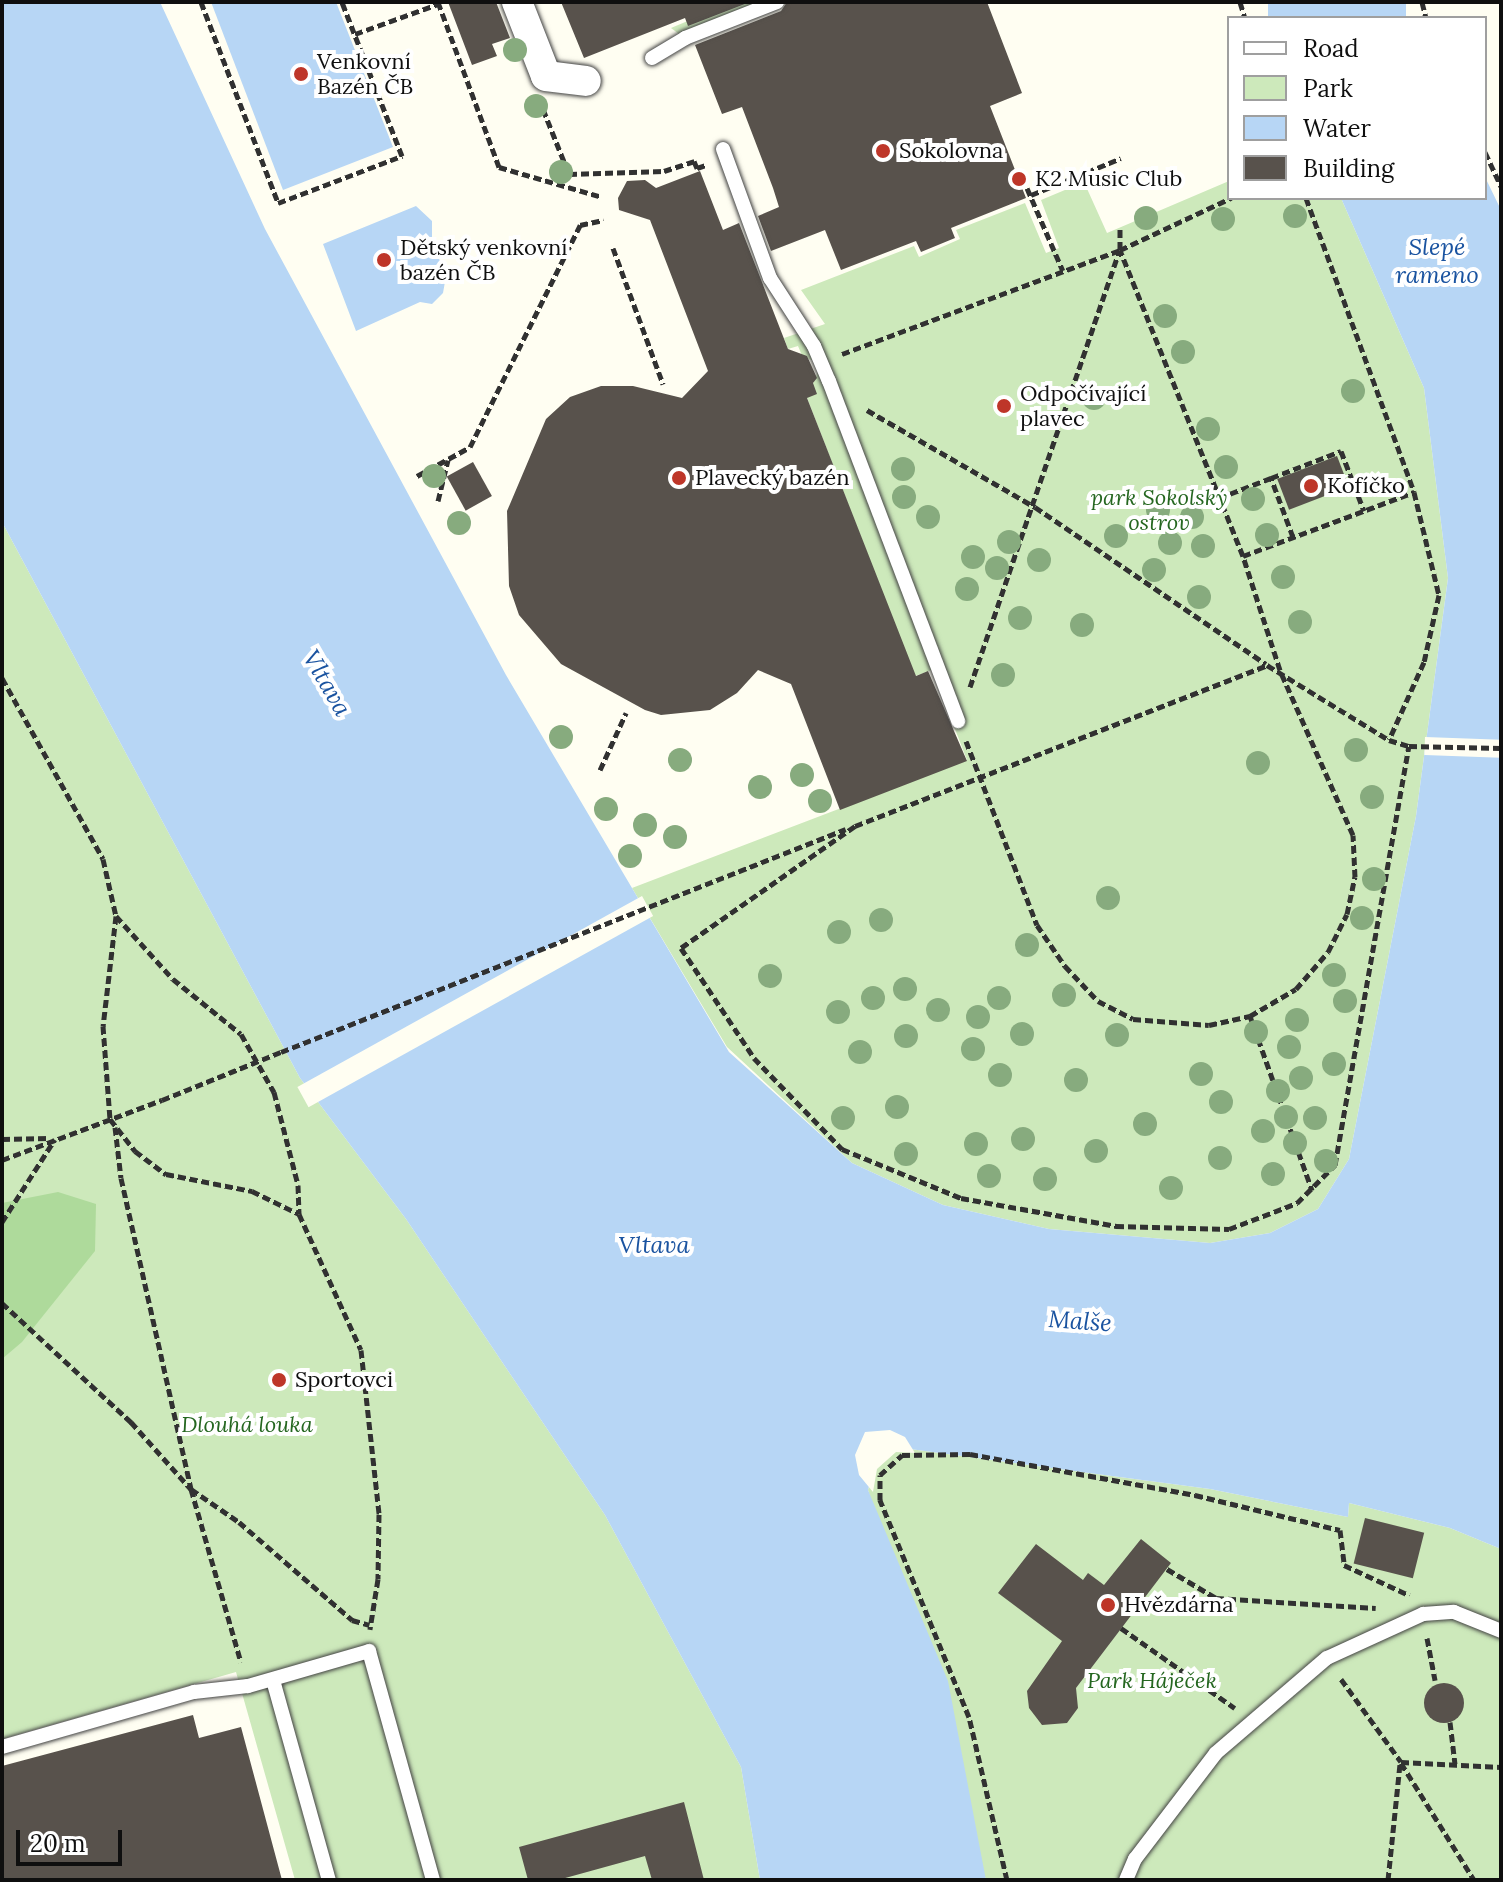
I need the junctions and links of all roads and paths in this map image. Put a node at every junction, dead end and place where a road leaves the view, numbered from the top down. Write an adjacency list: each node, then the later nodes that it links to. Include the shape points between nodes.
1 (201, 2): 6 (path, via 278,203 402,156)
2 (342, 2): 6 (path)
3 (517, 2): 8 (street, via 546,76)
4 (777, 2): 7 (lane, via 685,38)
5 (438, 3): 6 (path); 16 (path, via 499,167)
6 (355, 34)
7 (652, 58)
8 (586, 81)
9 (538, 97): 10 (path, via 569,174 664,171 694,161 697,168)
10 (725, 153): 24 (lane, via 770,278)
11 (1487, 156): 13 (path)
12 (1121, 158): 15 (path)
13 (1501, 186)
14 (1027, 188): 15 (path)
15 (1031, 195): 23 (path)
16 (602, 197)
17 (1227, 200): 22 (path)
18 (1307, 200): 30 (path)
19 (603, 220): 27 (path, via 580,225 470,447)
20 (1120, 228): 22 (path)
21 (613, 248): 25 (path)
22 (1120, 250): 23 (path); 31 (path); 33 (path)
23 (1063, 271): 24 (path)
24 (821, 362): 26 (lane)
25 (663, 384)
26 (832, 390): 33 (path); 41 (lane)
27 (448, 460): 28 (path); 32 (path)
28 (417, 476)
29 (1271, 478): 31 (path); 34 (path, via 1341,451); 35 (path)
30 (1414, 492): 34 (path); 42 (path, via 1439,595 1424,662)
31 (1219, 498): 36 (path)
32 (438, 501)
33 (1035, 507): 37 (path); 41 (path)
34 (1364, 511): 35 (path)
35 (1293, 537): 36 (path)
36 (1243, 556): 38 (path)
37 (1267, 665): 38 (path); 46 (path)
38 (1280, 670): 42 (path); 49 (path, via 1353,835 1355,877 1347,914 1328,952 1296,989)
39 (2, 678): 48 (path, via 103,859)
40 (626, 713): 45 (path)
41 (958, 721): 46 (path)
42 (1389, 740): 43 (path)
43 (1409, 746): 44 (path); 54 (path, via 1335,1165)
44 (1501, 748)
45 (600, 770)
46 (979, 777): 47 (path); 49 (path, via 1037,925 1098,1001 1133,1019 1168,1025 1209,1025)
47 (855, 826): 50 (path, bridge); 54 (path, via 681,948 754,1058 842,1149 961,1198 1116,1226 1229,1229 1276,1213)
48 (116, 916): 50 (path, via 103,1026); 55 (path, via 173,979 241,1034 274,1092 298,1185)
49 (1250, 1016): 54 (path)
50 (113, 1122): 51 (path); 55 (path, via 135,1151 166,1174 252,1191); 58 (path)
51 (55, 1138): 52 (path); 53 (path); 56 (path)
52 (2, 1139)
53 (2, 1160)
54 (1312, 1190)
55 (299, 1214): 63 (path, via 361,1350 379,1514 378,1579)
56 (2, 1222)
57 (2, 1303): 58 (path, via 131,1422)
58 (191, 1489): 63 (path, via 239,1522 352,1620); 70 (path)
59 (1167, 1569): 62 (path, via 1216,1598 1374,1606)
60 (1454, 1612): 61 (lane); 65 (lane); 79 (path, via 1344,1565 1340,1530 1195,1495 970,1454 902,1455 880,1475 880,1500 969,1717)
61 (1423, 1614): 62 (lane); 69 (path)
62 (1394, 1624): 67 (lane)
63 (370, 1626): 66 (path)
64 (1121, 1628): 71 (path)
65 (1501, 1631)
66 (369, 1651): 68 (lane); 78 (lane)
67 (1327, 1658): 71 (lane); 74 (path)
68 (273, 1680): 70 (lane); 77 (lane)
69 (1435, 1680)
70 (248, 1686): 73 (lane, via 194,1692)
71 (1253, 1720): 80 (lane, via 1216,1753 1135,1859)
72 (1450, 1722): 75 (path)
73 (2, 1747)
74 (1401, 1762): 75 (path); 81 (path); 82 (path)
75 (1455, 1764): 76 (path)
76 (1501, 1767)
77 (329, 1880)
78 (433, 1880)
79 (1007, 1880)
80 (1126, 1880)
81 (1388, 1880)
82 (1474, 1880)

